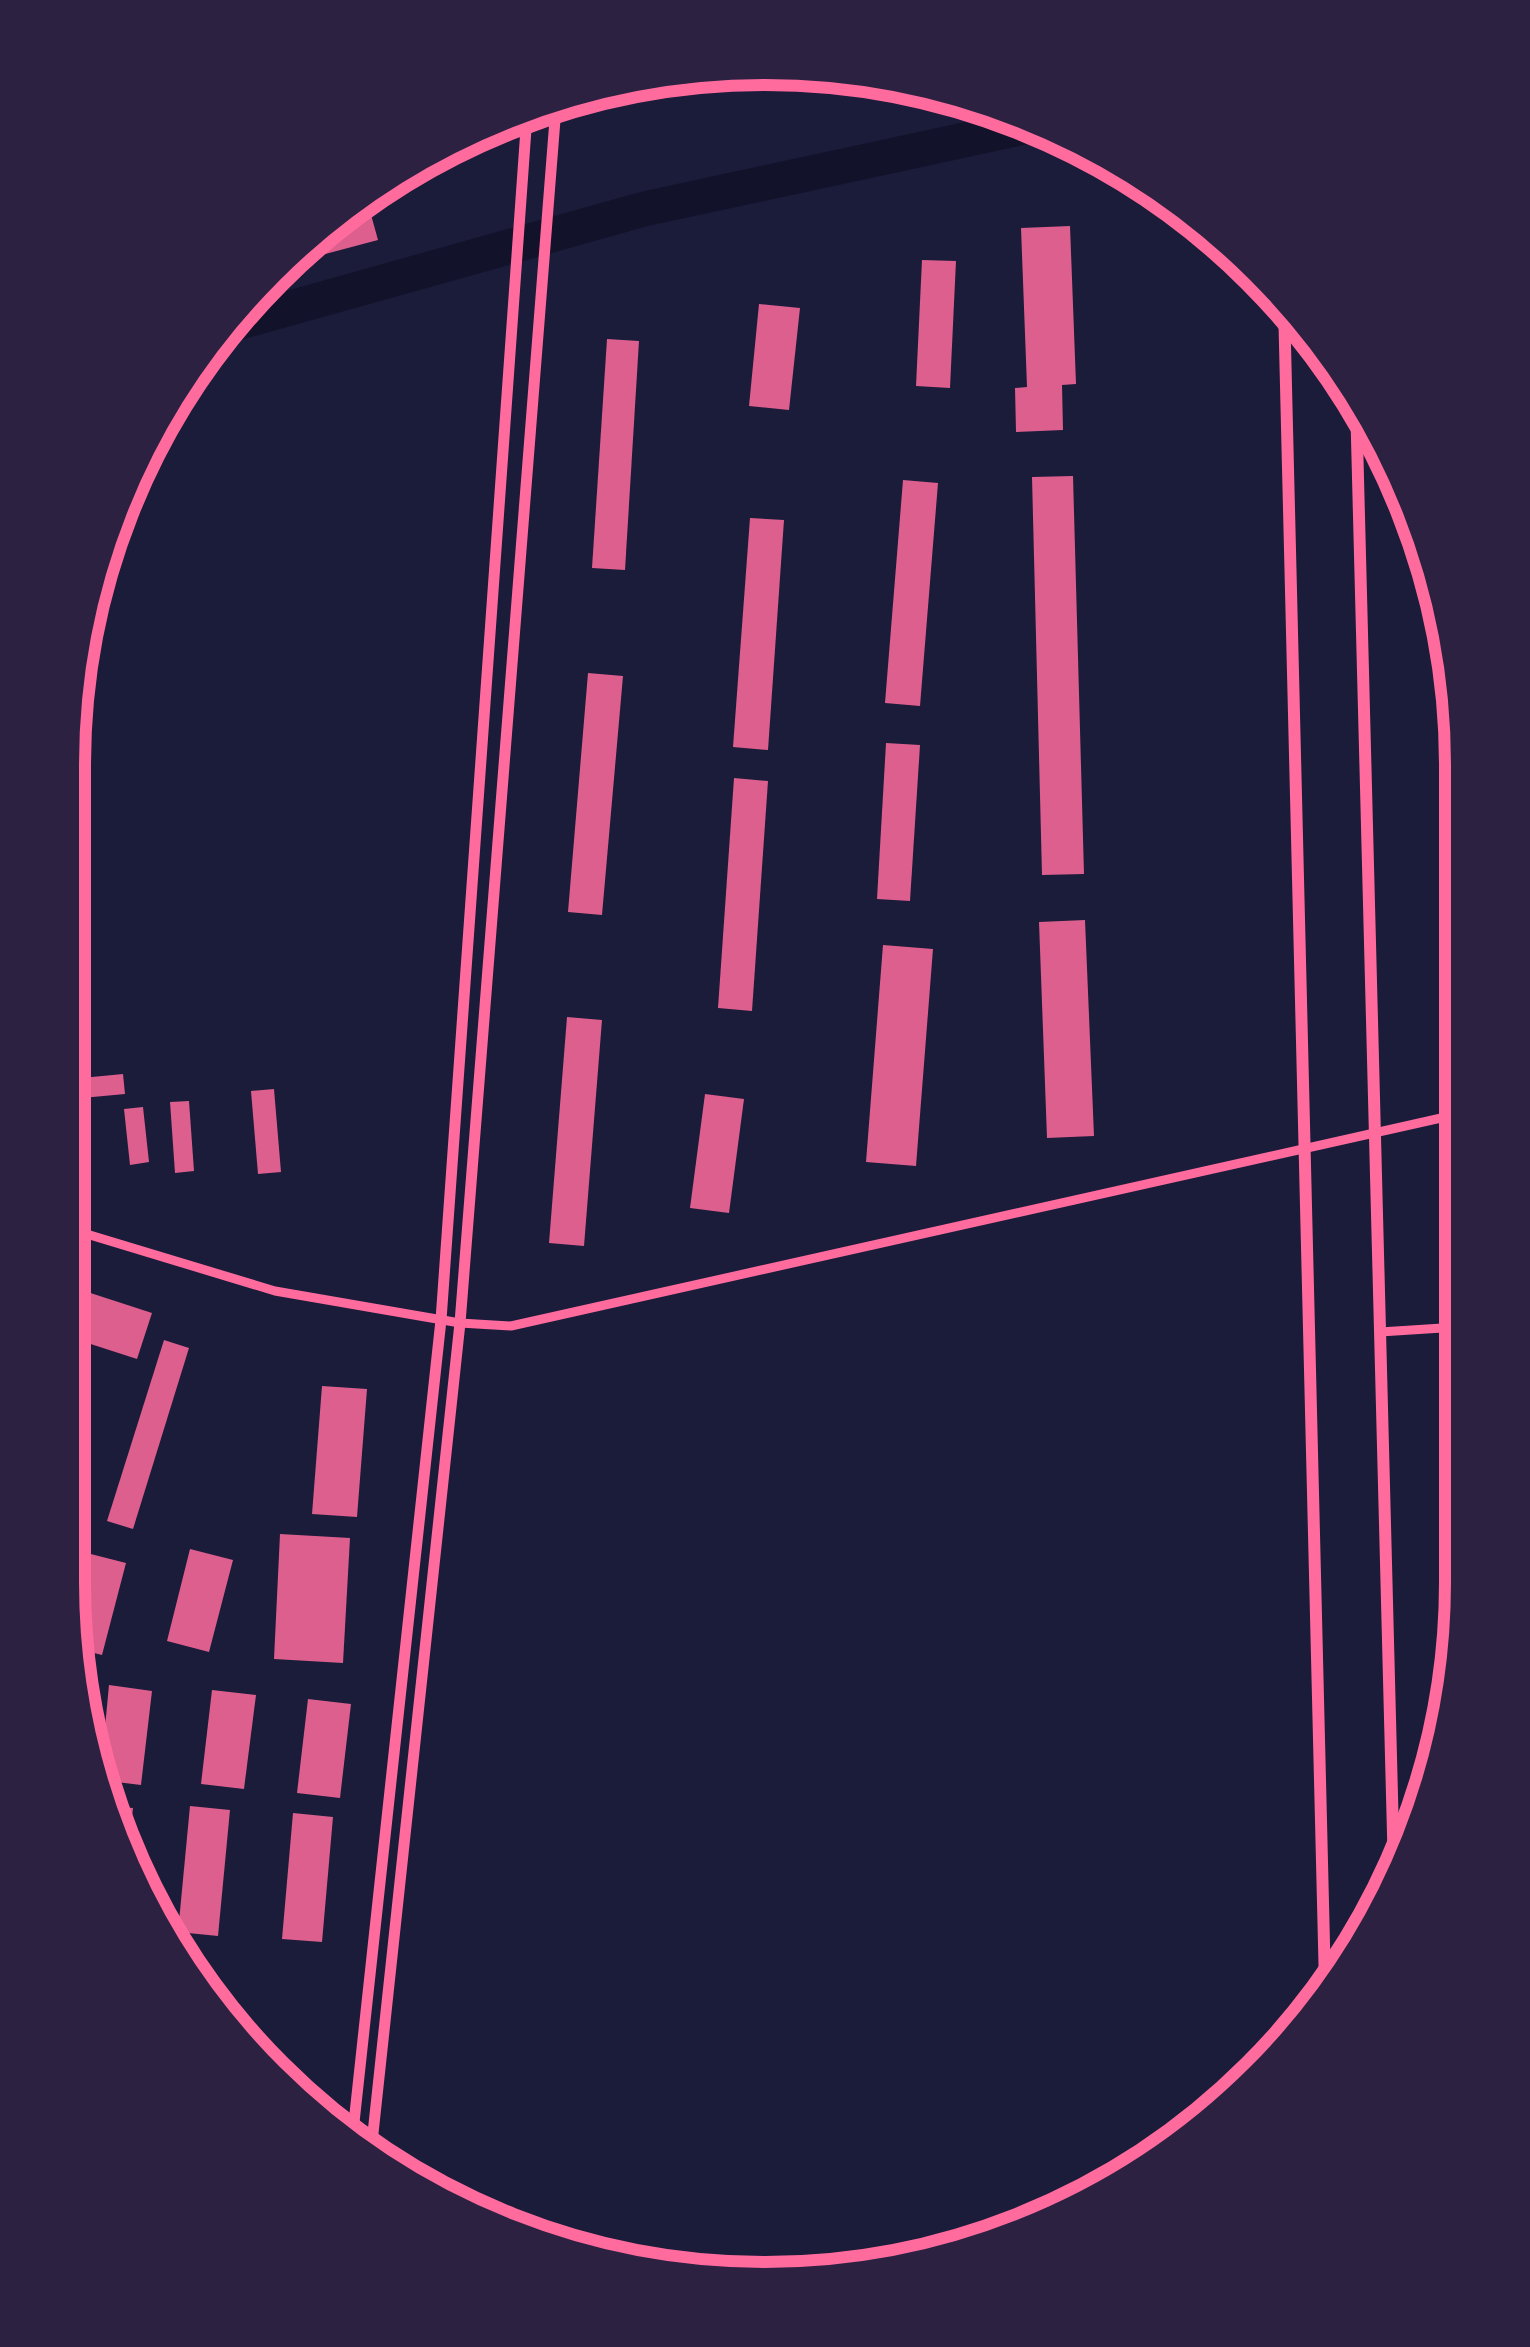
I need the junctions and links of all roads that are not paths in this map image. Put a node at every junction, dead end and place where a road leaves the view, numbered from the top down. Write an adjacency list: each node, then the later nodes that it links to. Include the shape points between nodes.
1 (555, 118): 10 (street)
2 (525, 129): 9 (street)
3 (1285, 327): 7 (main road)
4 (1357, 430): 6 (main road)
5 (1445, 1117): 6 (street)
6 (1374, 1133): 7 (street); 12 (main road)
7 (1305, 1150): 10 (street, via 511,1326); 14 (main road)
8 (85, 1234): 9 (street, via 275,1291)
9 (441, 1320): 10 (street); 15 (street)
10 (460, 1323): 16 (street)
11 (1445, 1328): 12 (street)
12 (1380, 1332): 13 (main road)
13 (1393, 1842)
14 (1325, 1968)
15 (354, 2123)
16 (373, 2137)

